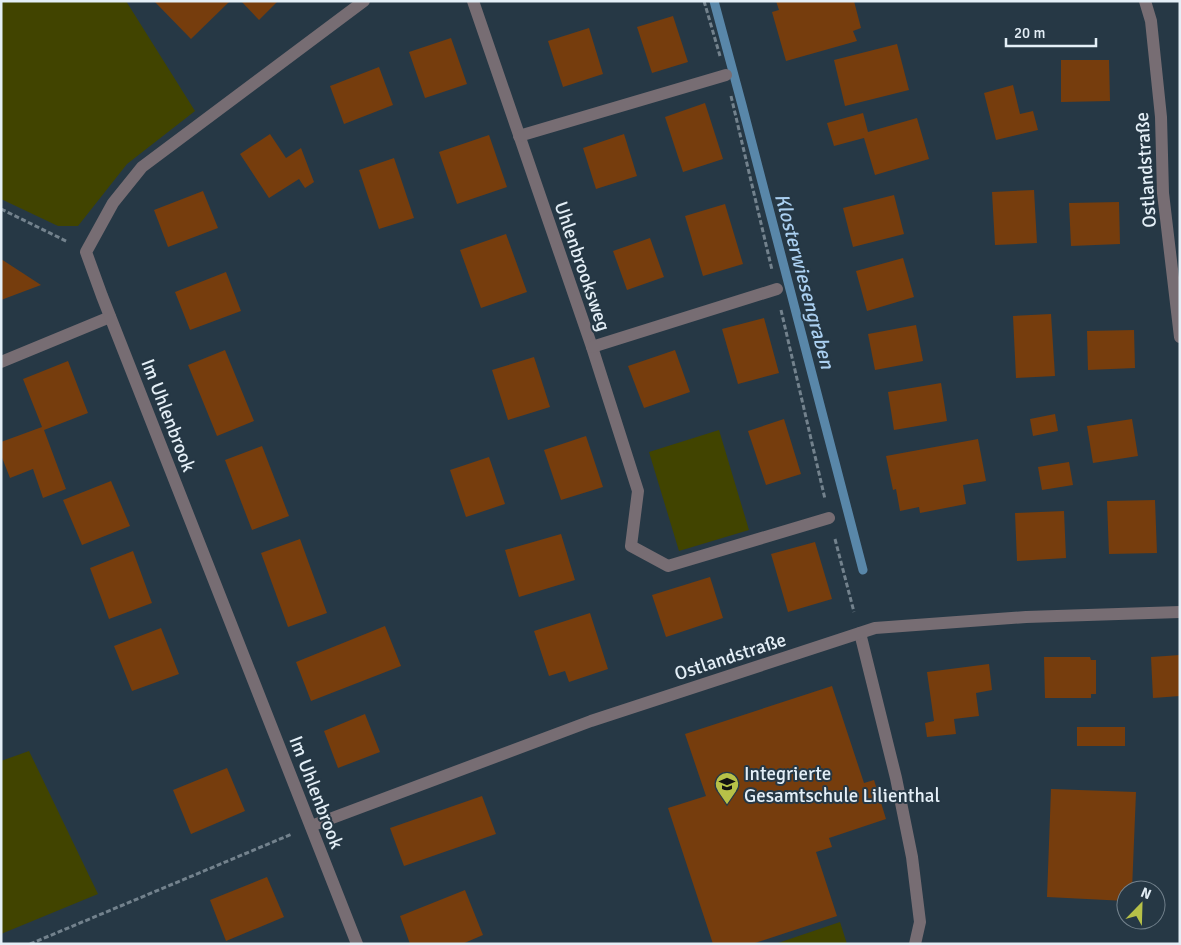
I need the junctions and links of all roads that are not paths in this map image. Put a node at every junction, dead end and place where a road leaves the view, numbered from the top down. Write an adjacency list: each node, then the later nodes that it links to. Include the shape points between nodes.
1 (364, 1): 7 (street, Im Uhlenbrook, via 142,167 113,203 86,252)
2 (473, 1): 5 (street, Uhlenbrooksweg)
3 (1145, 1): 8 (street, Ostlandstraße, via 1153,40 1163,193)
4 (726, 74): 5 (street)
5 (519, 136): 9 (street, Uhlenbrooksweg)
6 (777, 289): 9 (street)
7 (110, 317): 10 (street); 14 (street, Im Uhlenbrook)
8 (1180, 337)
9 (592, 347): 11 (street, Uhlenbrooksweg, via 638,491 630,546 668,566)
10 (1, 362)
11 (829, 518)
12 (1180, 612): 13 (street, Ostlandstraße, via 1007,619 875,628)
13 (860, 633): 14 (street, Ostlandstraße, via 591,721); 16 (street, via 912,857 920,922)
14 (311, 826): 15 (street, Im Uhlenbrook)
15 (357, 944)
16 (914, 944)

